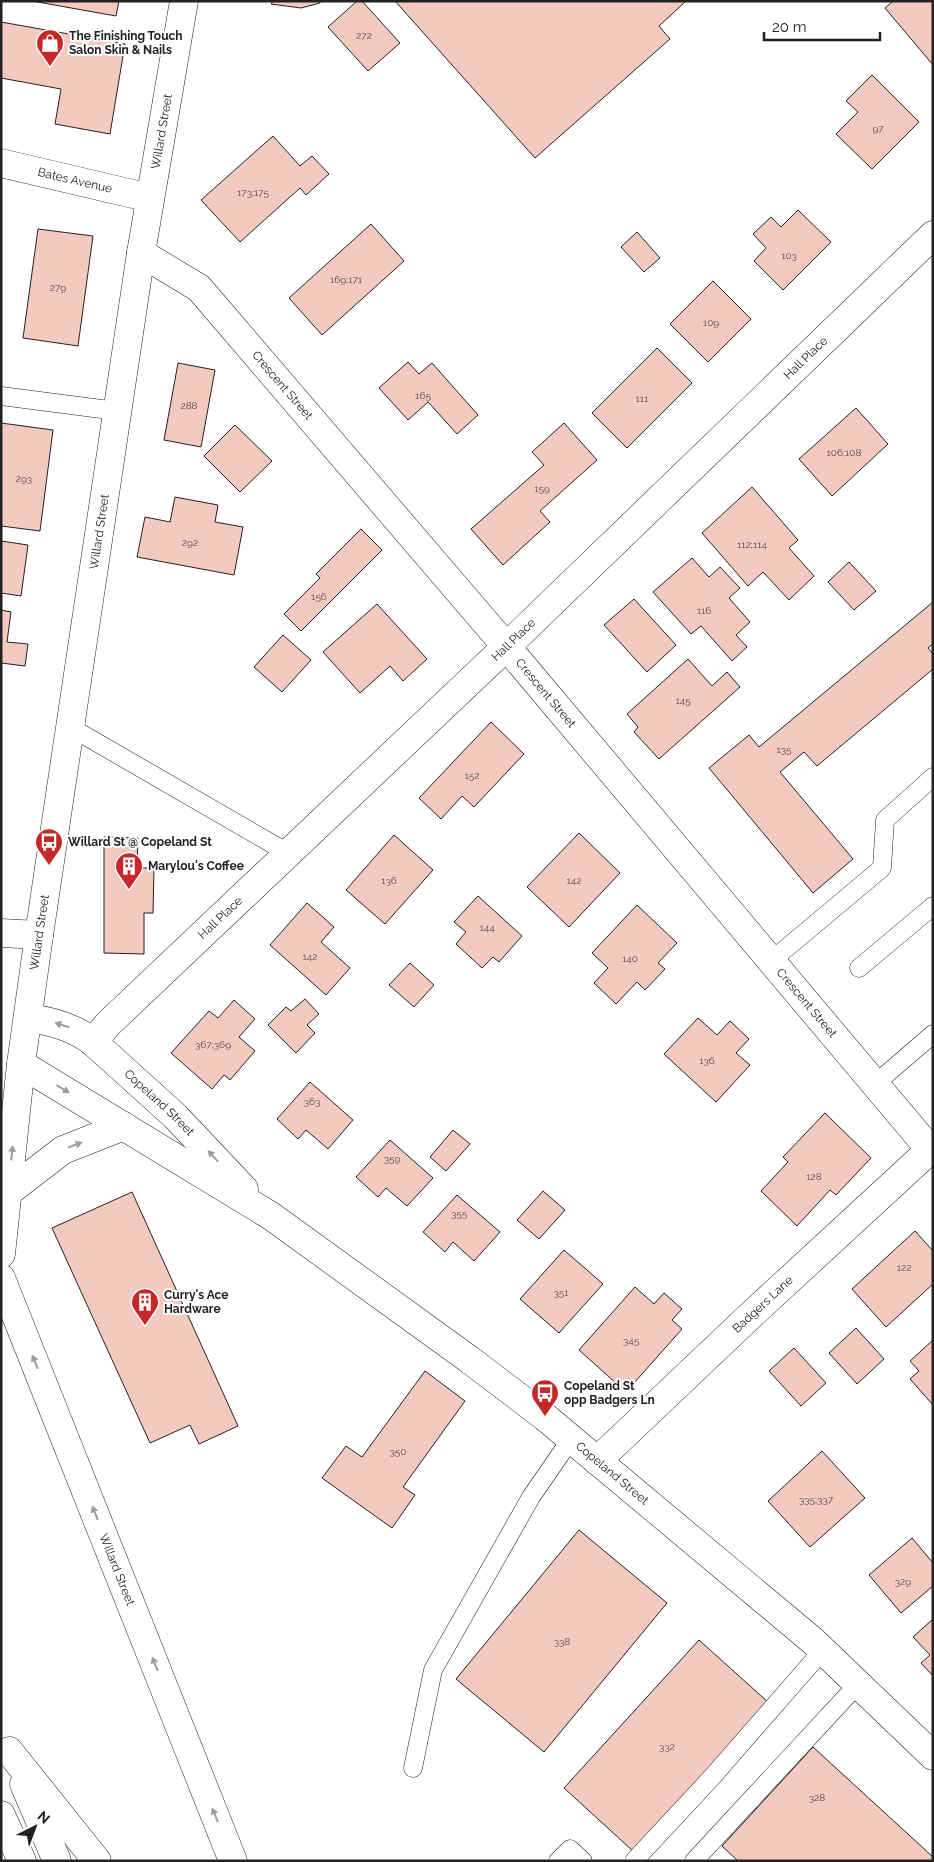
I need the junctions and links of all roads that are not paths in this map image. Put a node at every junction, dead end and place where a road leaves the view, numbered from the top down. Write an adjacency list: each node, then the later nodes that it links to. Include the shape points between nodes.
1 (184, 1): 3 (main road, Willard Street)
2 (1, 163): 3 (main road, Bates Avenue)
3 (150, 198): 5 (main road, Willard Street)
4 (933, 234): 8 (main road, Hall Place)
5 (141, 253): 7 (main road, Willard Street); 8 (main road, Crescent Street, via 200,288)
6 (1, 396): 7 (lane)
7 (117, 411): 9 (main road, Willard Street)
8 (506, 647): 11 (main road, Hall Place); 15 (main road, Crescent Street)
9 (70, 727): 11 (lane); 14 (main road, Willard Street)
10 (933, 777): 15 (lane, via 884,820 882,868)
11 (288, 853): 19 (main road, Hall Place)
12 (933, 906): 16 (lane)
13 (1, 933): 14 (main road)
14 (39, 935): 17 (main road, Willard Street)
15 (771, 961): 21 (main road, Crescent Street)
16 (859, 968)
17 (28, 1018): 19 (main road, Copeland Street, one-way to 17, via 70,1028); 20 (main road, Willard Street)
18 (933, 1034): 21 (lane)
19 (93, 1042): 26 (main road, Copeland Street, one-way to 19, via 176,1116)
20 (21, 1064): 22 (main road, Willard Street); 23 (main road, Copeland Street, one-way to 23); 25 (main road, Willard Street, one-way to 20)
21 (875, 1084): 24 (main road, Crescent Street)
22 (1, 1096)
23 (124, 1126): 25 (main road, one-way to 23, via 63,1150); 26 (main road, Copeland Street)
24 (932, 1152): 30 (main road, Badgers Lane, via 751,1315)
25 (7, 1193): 27 (main road, Willard Street)
26 (271, 1216): 29 (main road, Copeland Street, via 470,1360)
27 (1, 1254)
28 (1, 1278): 40 (main road, Willard Street, one-way to 28)
29 (570, 1439): 30 (main road, Copeland Street); 35 (lane, via 531,1498 433,1670)
30 (597, 1461): 31 (main road, Copeland Street)
31 (823, 1650): 32 (main road, Copeland Street); 43 (lane)
32 (858, 1684): 34 (main road, Copeland Street); 44 (lane)
33 (5, 1742): 38 (main road); 39 (main road)
34 (933, 1756)
35 (413, 1768)
36 (1, 1815): 37 (main road)
37 (22, 1861)
38 (57, 1861)
39 (97, 1861)
40 (233, 1861)
41 (558, 1861): 42 (lane, via 570,1849)
42 (583, 1861)
43 (634, 1861)
44 (694, 1861)

